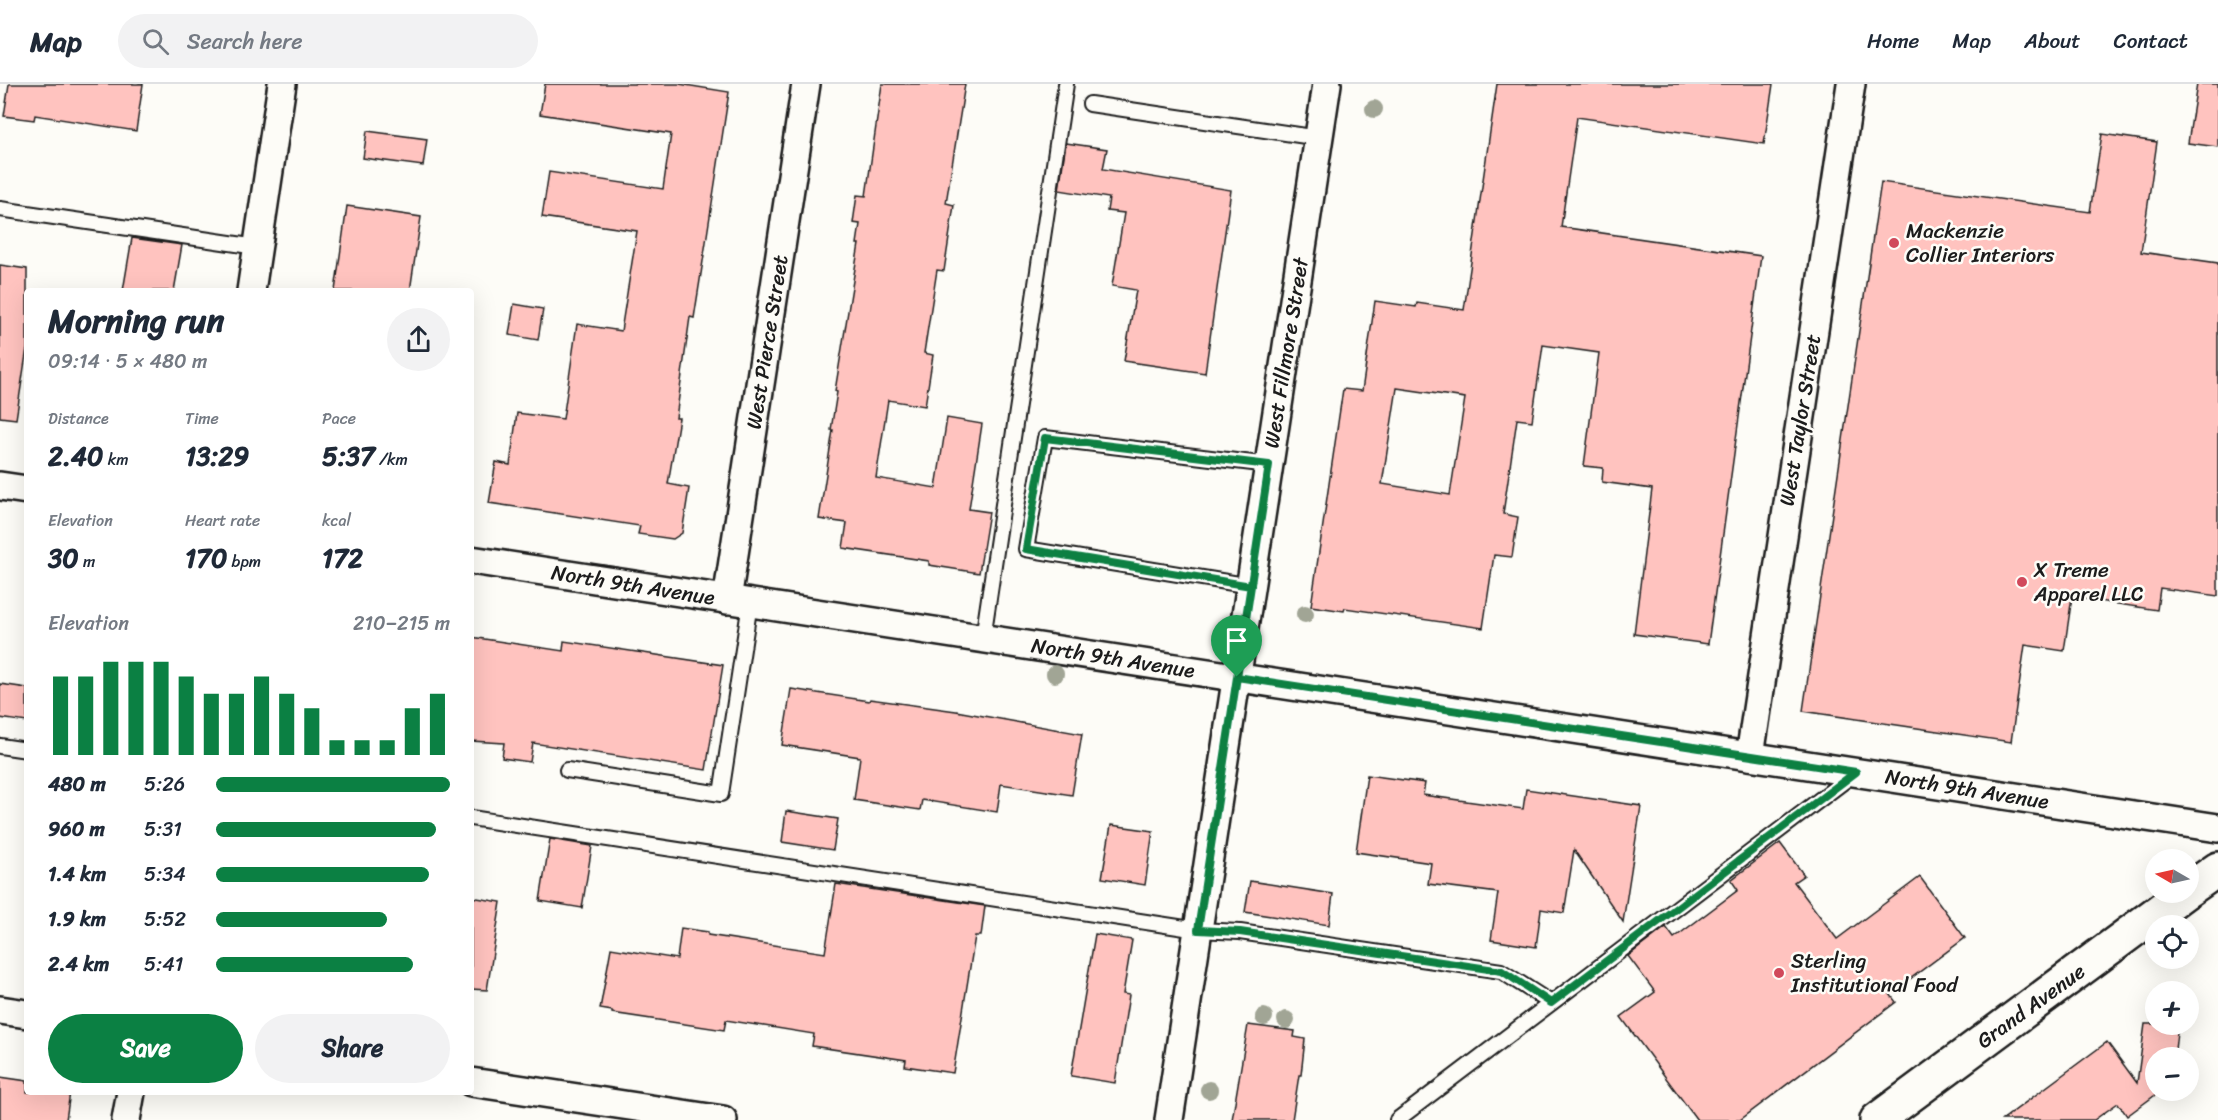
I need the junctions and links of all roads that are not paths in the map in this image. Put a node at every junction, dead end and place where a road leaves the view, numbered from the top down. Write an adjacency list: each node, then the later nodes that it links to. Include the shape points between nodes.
1 (282, 84): 9 (street)
2 (806, 84): 16 (street, West Pierce Street)
3 (1066, 84): 17 (lane)
4 (1327, 84): 7 (street, West Fillmore Street)
5 (1851, 84): 21 (street, West Taylor Street)
6 (1090, 104): 7 (lane)
7 (1319, 138): 11 (street, West Fillmore Street)
8 (0, 208): 9 (lane)
9 (257, 247): 10 (street)
10 (251, 288)
11 (1269, 465): 15 (street, West Fillmore Street); 15 (lane, via 1045,438 1026,549)
12 (0, 486): 13 (street)
13 (24, 490)
14 (474, 560): 16 (street, North 9th Avenue)
15 (1251, 586): 18 (street, West Fillmore Street)
16 (738, 602): 17 (street, North 9th Avenue); 22 (lane, via 721,794)
17 (983, 638): 18 (street, North 9th Avenue)
18 (1237, 677): 21 (street, North 9th Avenue); 29 (street, West Fillmore Street)
19 (0, 746): 20 (lane)
20 (24, 750)
21 (1750, 756): 23 (street, North 9th Avenue)
22 (567, 770)
23 (1856, 772): 25 (street, North 9th Avenue); 30 (lane)
24 (474, 818): 29 (lane)
25 (2218, 828)
26 (2218, 869): 27 (main road, Grand Avenue)
27 (2199, 882)
28 (2171, 903): 39 (main road, Grand Avenue)
29 (1198, 930): 30 (lane, via 1240,932 1502,971); 37 (street, West Fillmore Street)
30 (1551, 1003): 38 (lane)
31 (0, 1010): 32 (street)
32 (24, 1014)
33 (474, 1082): 36 (street)
34 (130, 1095): 35 (street)
35 (126, 1120)
36 (723, 1120)
37 (1168, 1120)
38 (1397, 1120)
39 (1877, 1120)

